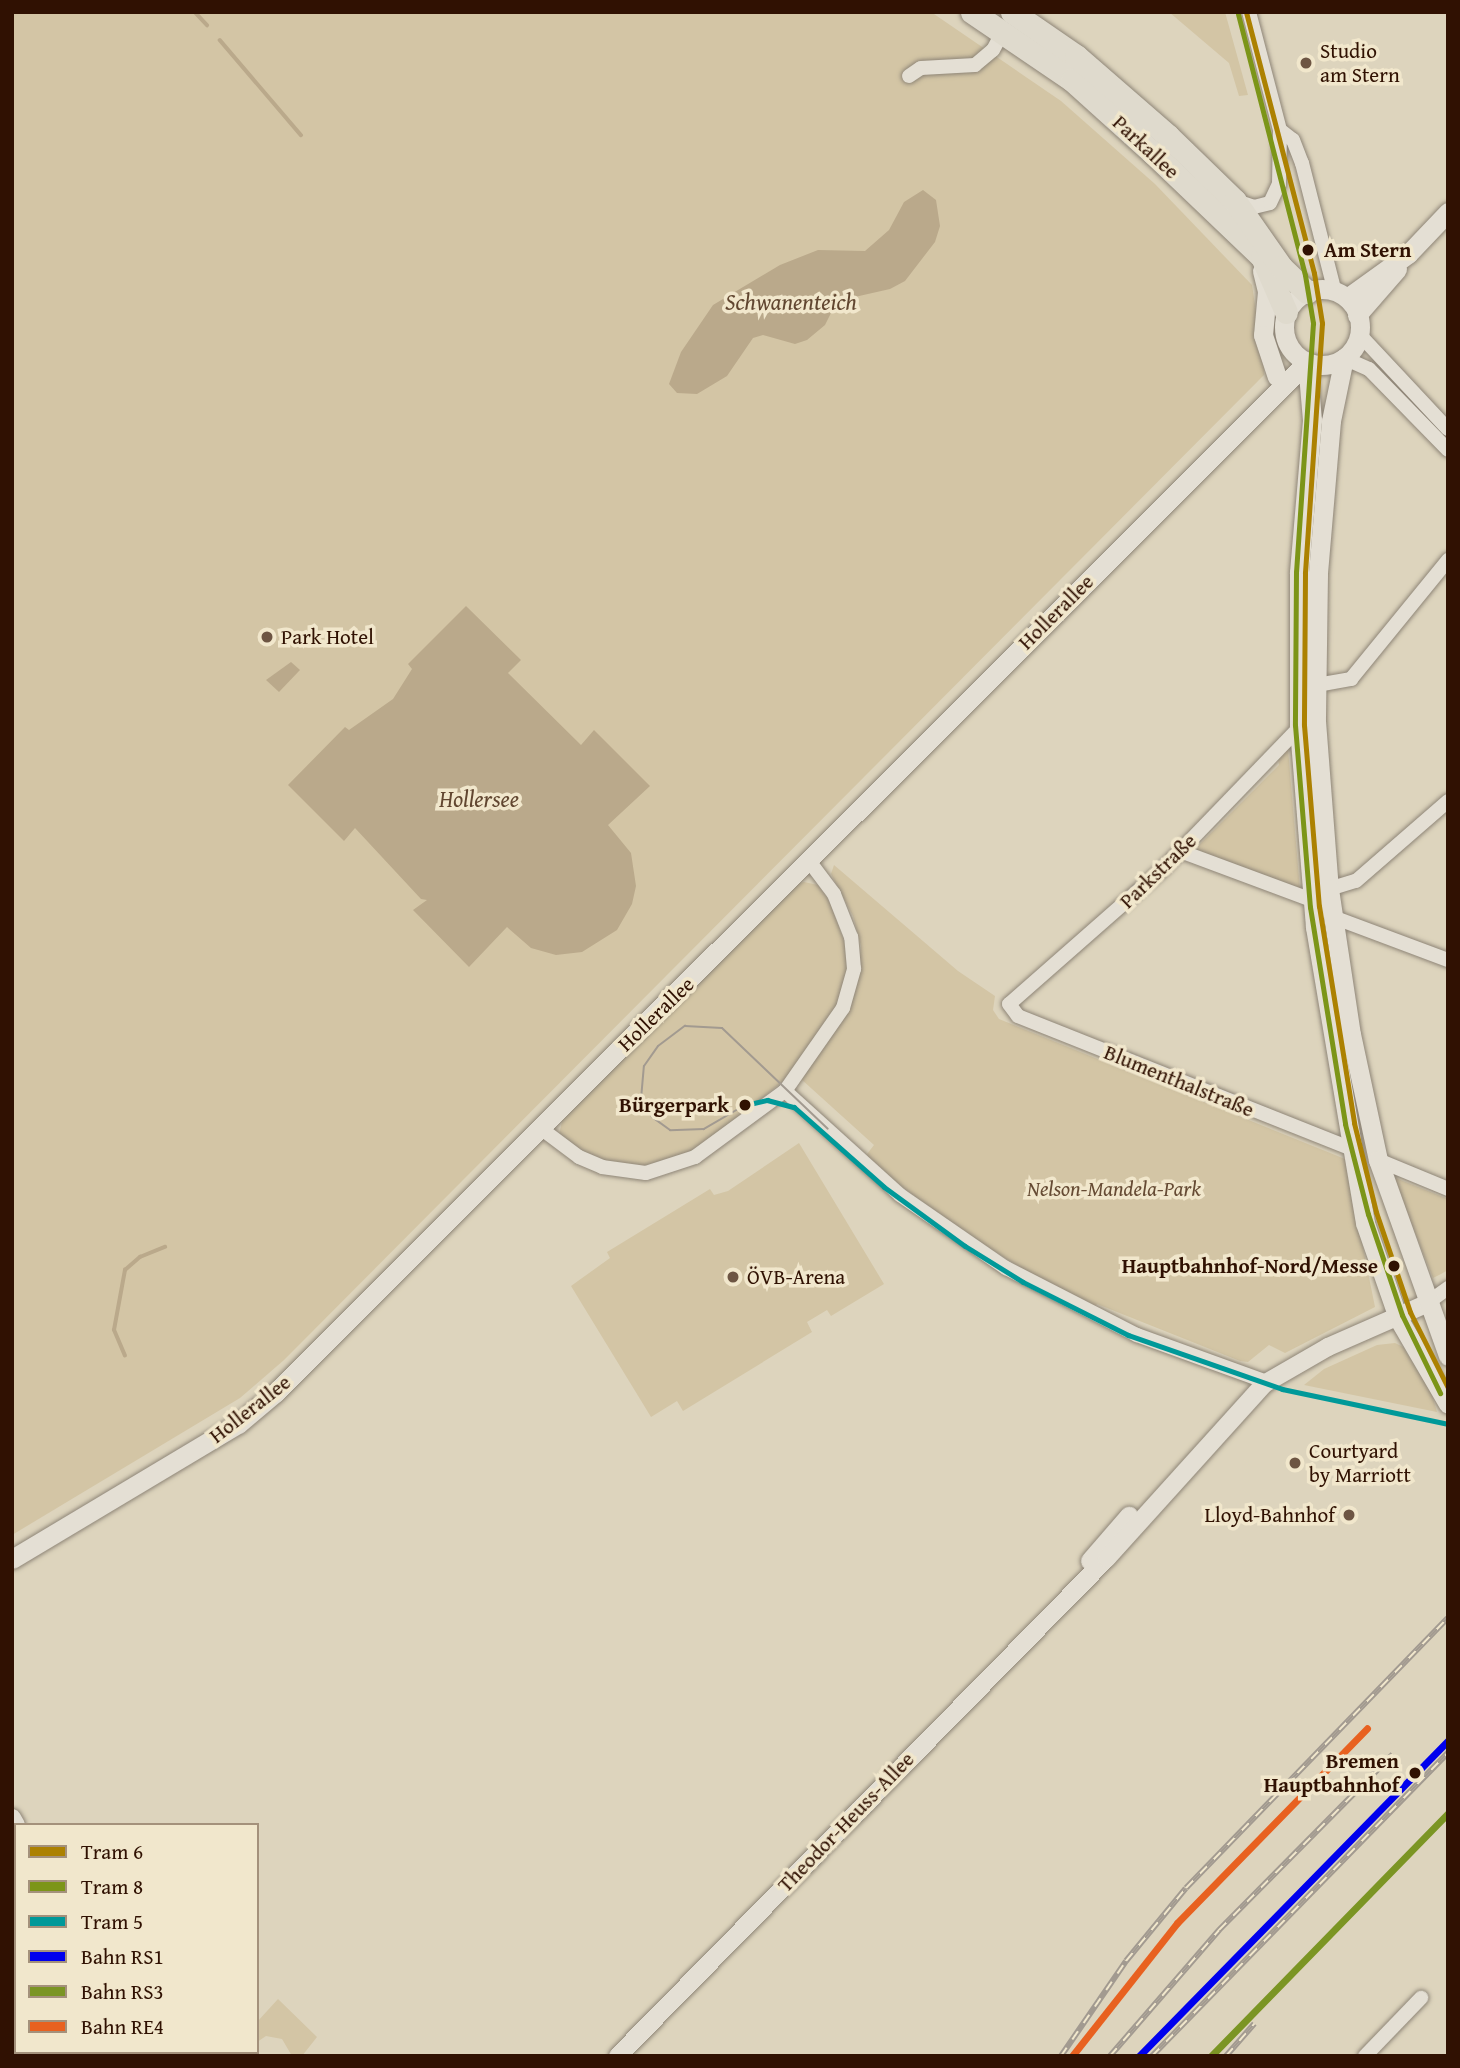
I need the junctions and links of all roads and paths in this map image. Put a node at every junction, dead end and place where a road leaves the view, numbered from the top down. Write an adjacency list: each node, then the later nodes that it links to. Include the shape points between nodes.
1 (972, 12): 3 (main road, Parkallee)
2 (1249, 12): 5 (street)
3 (1007, 22): 4 (street, via 993,50 975,65 921,68); 6 (main road, Parkallee, via 1112,85); 8 (main road, Parkallee, via 1099,102)
4 (909, 76)
5 (1280, 130): 6 (street, via 1279,184 1270,203 1261,207); 10 (street, via 1293,140 1302,163)
6 (1235, 201): 9 (main road, Parkallee, via 1281,267)
7 (1448, 212): 10 (main road)
8 (1251, 248): 11 (main road, Parkallee, via 1274,274); 15 (main road, via 1265,277 1263,335)
9 (1307, 292): 10 (main road); 11 (main road)
10 (1350, 310): 13 (main road); 17 (street)
11 (1286, 312): 12 (main road, via 1284,333)
12 (1289, 347): 14 (main road); 15 (main road, Hollerallee)
13 (1344, 358): 14 (main road, via 1328,364); 18 (street, via 1369,369); 20 (main road, via 1325,476)
14 (1307, 362): 16 (main road, Hollerallee); 21 (main road, via 1312,420 1299,573)
15 (1277, 377): 16 (main road, Hollerallee)
16 (1255, 412): 24 (main road, Hollerallee)
17 (1448, 429)
18 (1448, 450)
19 (1448, 560): 20 (street, via 1351,679)
20 (1317, 685): 25 (main road)
21 (1299, 727): 23 (street, Parkstraße); 26 (main road)
22 (1448, 801): 25 (street, via 1356,881)
23 (1180, 851): 26 (street); 29 (street, Parkstraße)
24 (809, 861): 30 (street, via 834,894 851,937 854,969 843,1008); 31 (main road, Hollerallee)
25 (1329, 889): 27 (main road)
26 (1312, 900): 32 (main road)
27 (1332, 917): 28 (street); 33 (main road)
28 (1448, 960)
29 (1009, 1004): 32 (street, Blumenthalstraße, via 1018,1017)
30 (785, 1091): 31 (street, via 695,1157 646,1172 590,1162 558,1146); 39 (street, via 900,1195 1006,1268 1137,1335)
31 (538, 1127): 41 (main road, Hollerallee, via 316,1354 238,1424)
32 (1354, 1150): 37 (main road, via 1365,1223)
33 (1378, 1160): 34 (street); 36 (main road)
34 (1448, 1189)
35 (1448, 1288): 36 (street)
36 (1426, 1304): 37 (street, Theodor-Heuss-Allee); 38 (main road)
37 (1398, 1318): 39 (street, Theodor-Heuss-Allee, via 1328,1347); 40 (main road)
38 (1448, 1356)
39 (1267, 1382): 43 (street, Theodor-Heuss-Allee, via 1174,1478 1149,1495 1105,1542 1073,1587)
40 (1448, 1404)
41 (12, 1559)
42 (1421, 1998): 44 (street)
43 (618, 2056)
44 (1365, 2056)

